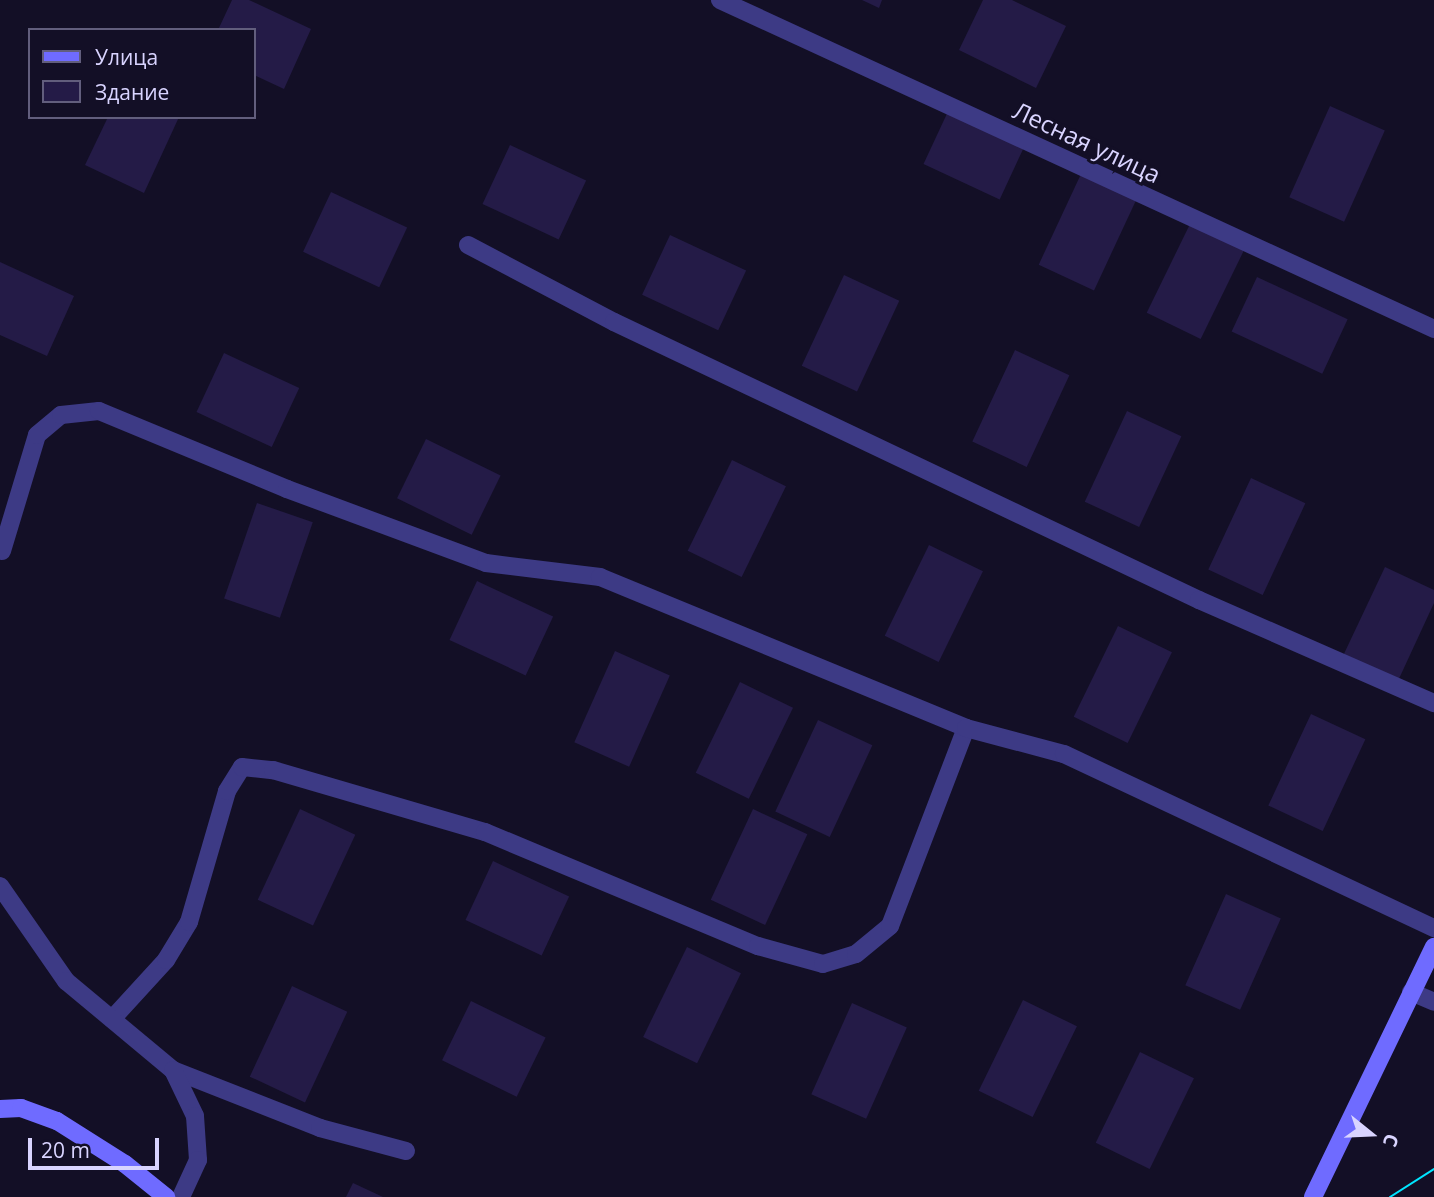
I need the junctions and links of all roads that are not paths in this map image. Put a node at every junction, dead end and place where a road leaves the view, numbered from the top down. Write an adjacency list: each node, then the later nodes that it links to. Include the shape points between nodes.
1 (720, 0): 3 (street, Лесная улица)
2 (468, 246): 5 (street, via 614,322 1199,600)
3 (1434, 329)
4 (1, 553): 6 (street, via 37,435 61,415 99,411 287,489 486,563 600,577)
5 (1434, 703)
6 (966, 728): 8 (street, via 1064,754); 12 (street, via 890,926 856,954 823,964 758,946 485,832 272,770 242,767 227,791 189,922 166,960)
7 (0, 886): 12 (street, via 66,981)
8 (1434, 928)
9 (1434, 947): 10 (street)
10 (1411, 992): 11 (street); 18 (street)
11 (1434, 1002)
12 (112, 1019): 13 (street)
13 (173, 1070): 15 (street, via 320,1128); 17 (street, via 195,1116 198,1149 194,1171)
14 (0, 1108): 16 (street, via 21,1108 57,1121 125,1164)
15 (406, 1151)
16 (166, 1197)
17 (181, 1197)
18 (1313, 1197)

